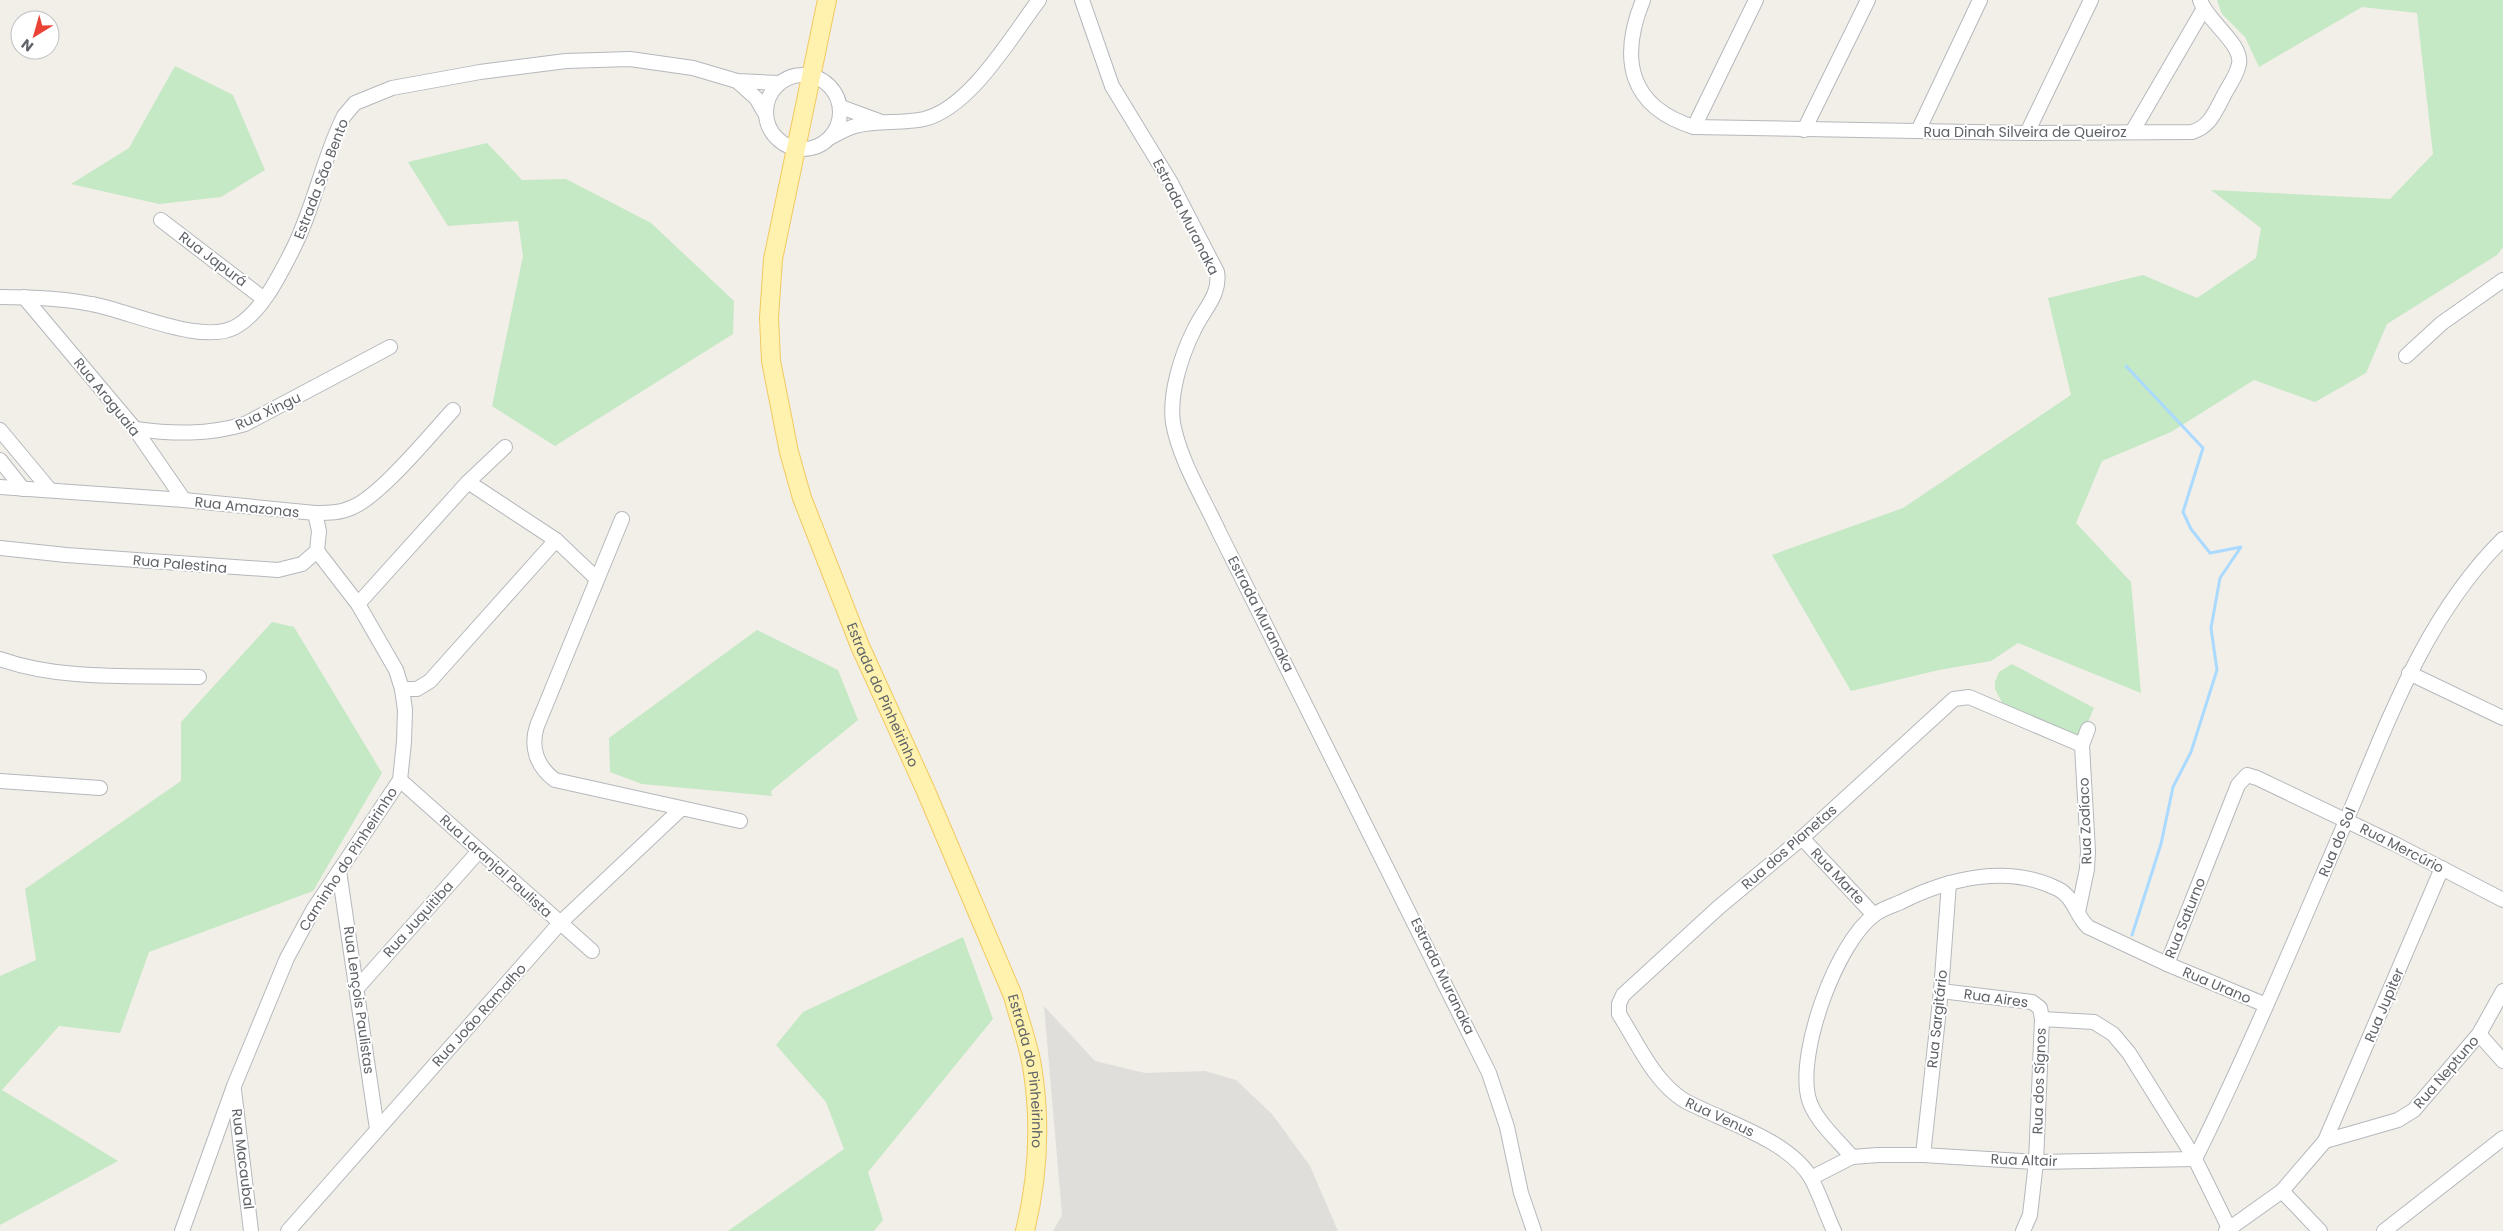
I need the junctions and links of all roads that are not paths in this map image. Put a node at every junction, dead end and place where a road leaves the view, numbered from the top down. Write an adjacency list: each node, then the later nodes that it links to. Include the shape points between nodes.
1 (827, 0): 10 (main road, Estrada do Pinheirinho)
2 (1039, 0): 15 (street, via 982,74 951,107 926,119)
3 (1082, 0): 96 (street, Estrada Muranaka, via 1112,86 1172,183 1217,272 1216,293 1186,346 1173,398 1173,422 1180,446 1489,1073 1507,1127)
4 (1643, 0): 16 (street, Rua Dinah Silveira de Queiroz, via 1630,41 1630,58 1640,91 1651,105 1677,122)
5 (1756, 0): 16 (street)
6 (1868, 0): 17 (street)
7 (1980, 0): 18 (street)
8 (2091, 0): 20 (street)
9 (2201, 5): 19 (street); 19 (street, Rua Dinah Silveira de Queiroz, via 2234,46 2239,58 2236,74 2206,125 2192,132)
10 (813, 75): 12 (street, via 801,74); 13 (street, via 832,87); 22 (main road, Estrada do Pinheirinho)
11 (737, 81): 12 (street, Estrada São Bento); 14 (street, Estrada São Bento, via 756,98); 27 (street, Estrada São Bento, via 662,63 630,59 585,60 417,82 368,96 344,116 306,221 291,254)
12 (779, 83): 14 (street, via 766,104)
13 (841, 107): 15 (street); 21 (street, via 840,118)
14 (766, 115): 22 (street, via 776,137)
15 (882, 122): 21 (street, via 854,126)
16 (1694, 127): 17 (street, Rua Dinah Silveira de Queiroz)
17 (1804, 130): 18 (street, Rua Dinah Silveira de Queiroz)
18 (1918, 131): 20 (street, Rua Dinah Silveira de Queiroz)
19 (2132, 132): 20 (street, Rua Dinah Silveira de Queiroz)
20 (2027, 133)
21 (831, 137): 22 (street, via 821,145)
22 (796, 149): 95 (main road, Estrada do Pinheirinho, via 773,259 769,318 771,361 790,452 802,498 860,646 925,788 1013,996 1032,1066 1037,1118 1037,1154)
23 (162, 220): 27 (street, Rua Japurá)
24 (2503, 280): 29 (street, via 2442,323)
25 (0, 296): 26 (street, Estrada São Bento)
26 (24, 297): 27 (street, Estrada São Bento, via 92,304 203,333 222,332 237,326); 31 (street, Rua Araguaia)
27 (264, 298)
28 (390, 347): 31 (street, Rua Xingu, via 245,424 202,433)
29 (2406, 356)
30 (453, 410): 40 (street, Rua Amazonas, via 364,502 335,512)
31 (135, 429): 39 (street, Rua Araguaia)
32 (0, 430): 38 (street)
33 (505, 447): 35 (street)
34 (0, 460): 37 (street)
35 (468, 482): 43 (street); 47 (street)
36 (0, 487): 37 (street, Rua Amazonas)
37 (23, 489): 38 (street, Rua Amazonas)
38 (50, 490): 39 (street, Rua Amazonas)
39 (184, 500): 40 (street, Rua Amazonas)
40 (315, 513): 45 (street, via 319,531)
41 (622, 520): 46 (street)
42 (2503, 539): 49 (street, Rua do Sol, via 2450,601)
43 (556, 540): 46 (street); 51 (street, via 430,681 418,689)
44 (0, 548): 45 (street, Rua Palestina, via 271,570 302,564)
45 (317, 551): 47 (street, Caminho do Pinheirinho)
46 (597, 579): 59 (street, via 537,726 536,756 543,770 555,780)
47 (358, 604): 51 (street, Caminho do Pinheirinho, via 392,662)
48 (0, 659): 50 (street, via 46,671 74,674)
49 (2409, 673): 52 (street); 60 (street, Rua do Sol)
50 (199, 677)
51 (402, 689): 56 (street, Caminho do Pinheirinho, via 405,710)
52 (2503, 718)
53 (2088, 729): 54 (street, Rua Zodíaco)
54 (2082, 745): 62 (street, Rua dos Planetas, via 1969,697 1954,699); 68 (street, Rua Zodíaco, via 2088,860)
55 (2245, 776): 60 (street, Rua Mercúrio, via 2257,778); 72 (street, Rua Saturno, via 2238,785)
56 (400, 780): 63 (street, Rua Laranjal Paulista); 65 (street, Caminho do Pinheirinho)
57 (0, 781): 58 (street)
58 (100, 788)
59 (681, 809): 61 (street); 70 (street, Rua João Ramalho)
60 (2346, 820): 64 (street, Rua Mercúrio); 77 (street, Rua do Sol)
61 (740, 821)
62 (1802, 838): 69 (street, Rua Marte); 76 (street, Rua dos Planetas, via 1719,907)
63 (479, 851): 70 (street, Rua Laranjal Paulista); 73 (street, Rua Juquitiba)
64 (2442, 868): 67 (street, Rua Mercúrio); 84 (street, Rua Jupiter)
65 (339, 871): 73 (street, Rua Lençois Paulistas); 81 (street, Caminho do Pinheirinho, via 287,958)
66 (1949, 883): 68 (street, Rua Saturno, via 1993,875 2028,880 2067,895); 69 (street, Rua Saturno, via 1922,891); 74 (street, Rua Sargitário)
67 (2503, 900)
68 (2078, 912): 72 (street, Rua Saturno, via 2088,927)
69 (1874, 915): 86 (street, via 1834,970 1819,1010 1809,1064 1808,1096 1813,1110)
70 (560, 923): 71 (street, Rua Laranjal Paulista); 82 (street, Rua João Ramalho)
71 (592, 951)
72 (2167, 964): 77 (street, Rua Urano)
73 (358, 987): 82 (street, Rua Lençois Paulistas)
74 (1941, 991): 78 (street, Rua Aires, via 2032,1002 2040,1008); 85 (street, Rua Sargitário)
75 (2503, 991): 79 (street, Rua Neptuno)
76 (1623, 994): 89 (street, Rua Venus, via 1619,1014 1661,1082 1671,1092 1775,1144 1796,1159)
77 (2266, 1005): 87 (street, Rua do Sol)
78 (2042, 1018): 87 (street, via 2094,1022 2113,1034 2129,1053); 88 (street, Rua dos Sígnos)
79 (2479, 1034): 80 (street); 84 (street, Rua Neptuno, via 2414,1110 2398,1120)
80 (2503, 1061)
81 (234, 1086): 92 (street, Caminho do Pinheirinho); 93 (street, Rua Macaubal)
82 (377, 1130): 94 (street, Rua João Ramalho)
83 (2503, 1138): 100 (street)
84 (2325, 1141): 90 (street)
85 (1923, 1155): 86 (street, Rua Altair); 88 (street, Rua Altair)
86 (1852, 1157): 89 (street)
87 (2196, 1159): 88 (street, Rua Altair); 91 (street)
88 (2036, 1162): 98 (street, Rua dos Sígnos, via 2030,1215)
89 (1811, 1178): 97 (street, Rua Venus)
90 (2282, 1191): 91 (street); 99 (street)
91 (2227, 1230)
92 (182, 1231)
93 (251, 1231)
94 (288, 1231)
95 (1025, 1231)
96 (1534, 1231)
97 (1834, 1231)
98 (2023, 1231)
99 (2320, 1231)
100 (2384, 1231)

